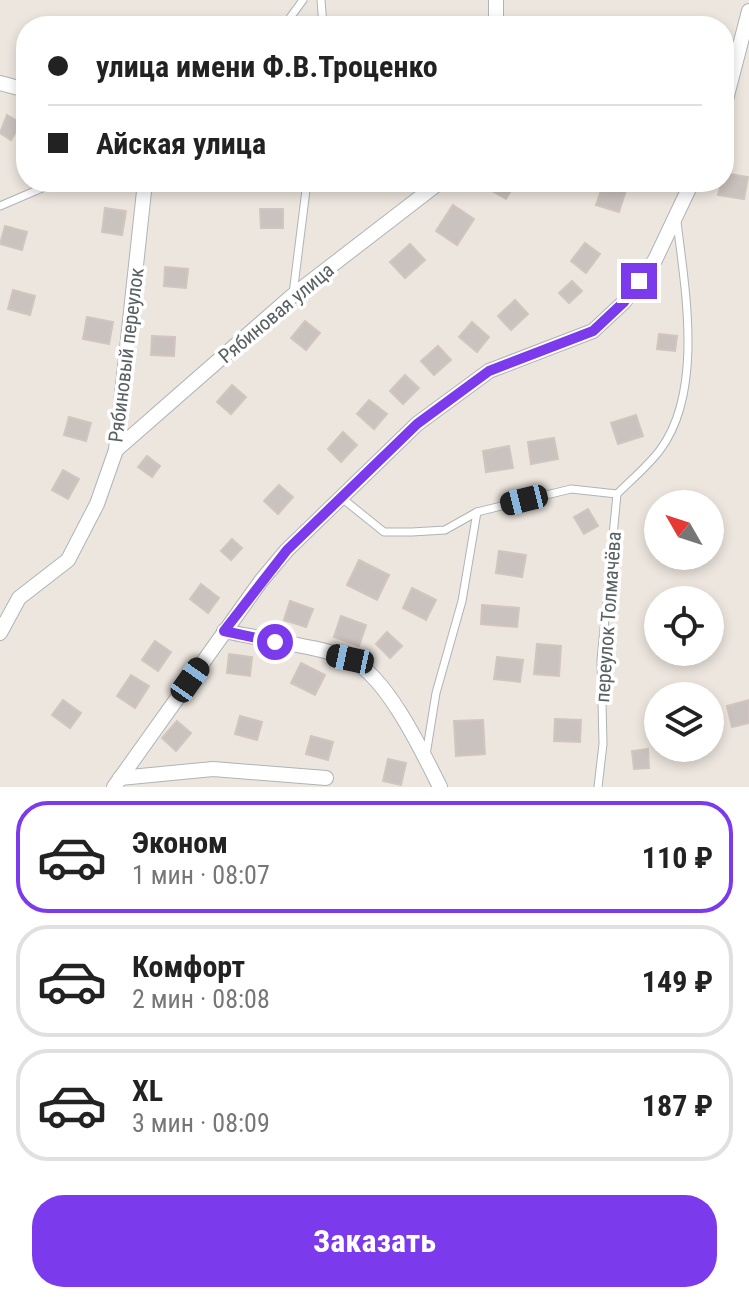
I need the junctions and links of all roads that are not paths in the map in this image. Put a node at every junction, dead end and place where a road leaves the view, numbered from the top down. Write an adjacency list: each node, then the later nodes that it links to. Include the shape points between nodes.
1 (749, 11): 2 (street)
2 (734, 69)
3 (33, 192): 8 (lane)
4 (144, 192): 11 (street, Рябиновый переулок)
5 (306, 192): 10 (lane)
6 (427, 192): 10 (street, Рябиновая улица)
7 (688, 192): 9 (street)
8 (0, 206)
9 (676, 219): 12 (lane, via 688,313 686,379 661,448); 13 (street, via 624,302 593,331 489,371 417,424)
10 (292, 296): 11 (street, Рябиновая улица)
11 (116, 450): 16 (street, Рябиновый переулок, via 97,504 68,560 19,598)
12 (617, 494): 14 (lane, via 571,489); 21 (lane, переулок Толмачёва, via 601,660)
13 (343, 499): 14 (lane, via 384,532 445,530); 15 (street, via 287,550)
14 (477, 512): 17 (lane)
15 (224, 631): 17 (street, via 350,659 373,675); 19 (street)
16 (0, 633)
17 (425, 757): 20 (street)
18 (326, 778): 19 (street, via 213,769)
19 (117, 783)
20 (440, 787)
21 (598, 787)

